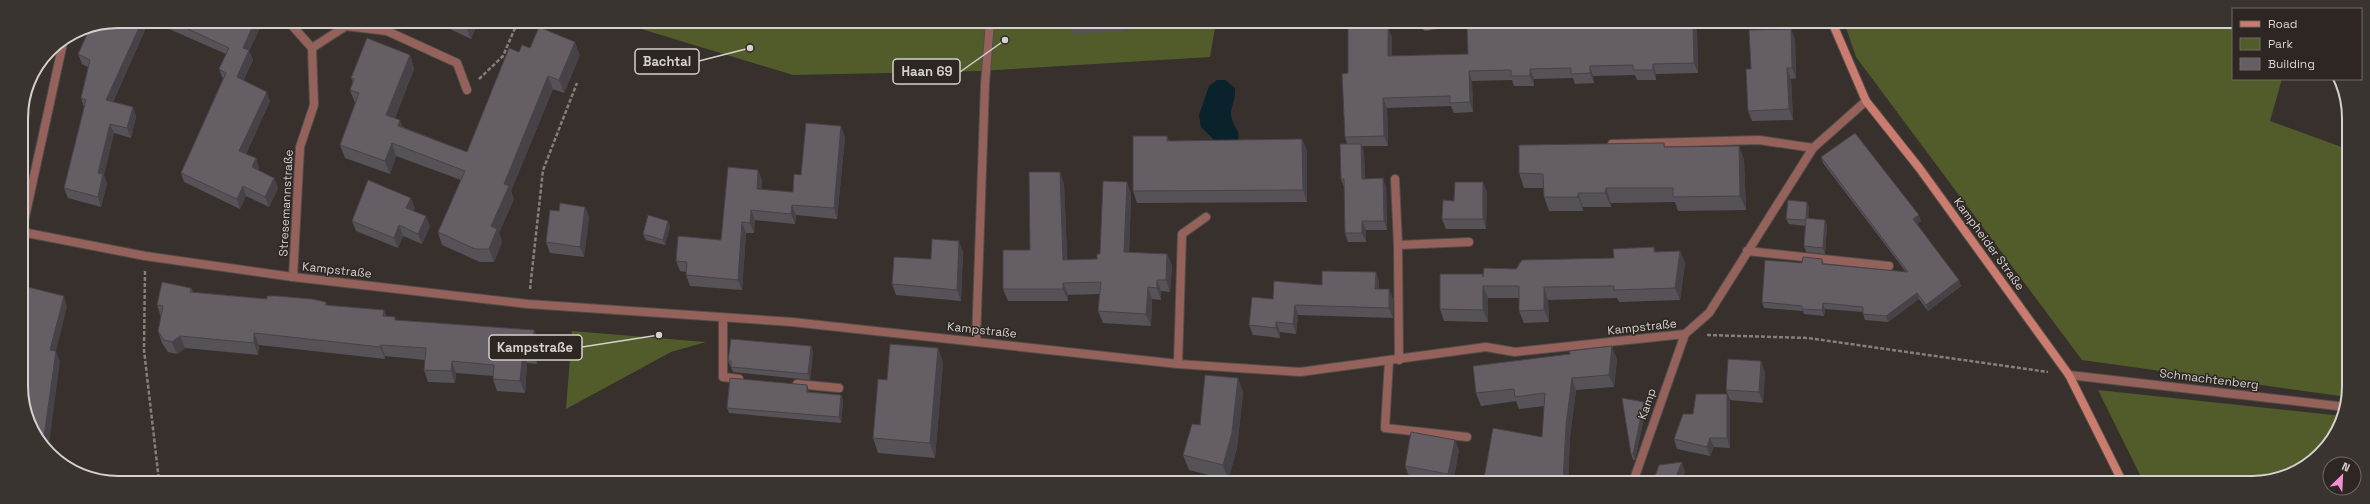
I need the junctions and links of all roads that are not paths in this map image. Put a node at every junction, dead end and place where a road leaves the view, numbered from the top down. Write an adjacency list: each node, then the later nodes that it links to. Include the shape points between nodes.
1 (294, 28): 6 (street)
2 (343, 28): 6 (street)
3 (362, 28): 8 (street, via 387,31 457,63)
4 (990, 28): 23 (street, via 985,84)
5 (1835, 28): 9 (street, Kampheider Straße)
6 (312, 48): 20 (street, Stresemannstraße, via 314,105 300,147)
7 (61, 49): 13 (street)
8 (467, 90)
9 (1866, 101): 11 (street, Kampstraße); 27 (street, Kampheider Straße, via 1920,169)
10 (1603, 144): 11 (street, via 1759,140)
11 (1813, 148): 18 (street, Kampstraße)
12 (1395, 180): 17 (street)
13 (28, 203)
14 (1206, 217): 26 (street, via 1182,234)
15 (28, 232): 20 (street, Kampstraße, via 145,256)
16 (1470, 242): 17 (street)
17 (1398, 245): 24 (street)
18 (1747, 251): 19 (street); 22 (street, Kampstraße, via 1709,313)
19 (1889, 266)
20 (293, 277): 21 (street, Kampstraße, via 528,304)
21 (723, 318): 23 (street, Kampstraße, via 792,322); 28 (street, via 723,377)
22 (1685, 334): 24 (street, Kampstraße, via 1515,352 1486,348); 33 (street, Kamp)
23 (976, 341): 26 (street, Kampstraße)
24 (1400, 360): 25 (street, Kampstraße)
25 (1390, 361): 26 (street, Kampstraße, via 1300,372); 32 (street, via 1385,428)
26 (1178, 364)
27 (2069, 375): 31 (street, Schmachtenberg); 34 (street, Kampheider Straße)
28 (746, 380)
29 (785, 383): 30 (street)
30 (839, 388)
31 (2339, 406)
32 (1467, 437)
33 (1635, 476)
34 (2120, 476)

